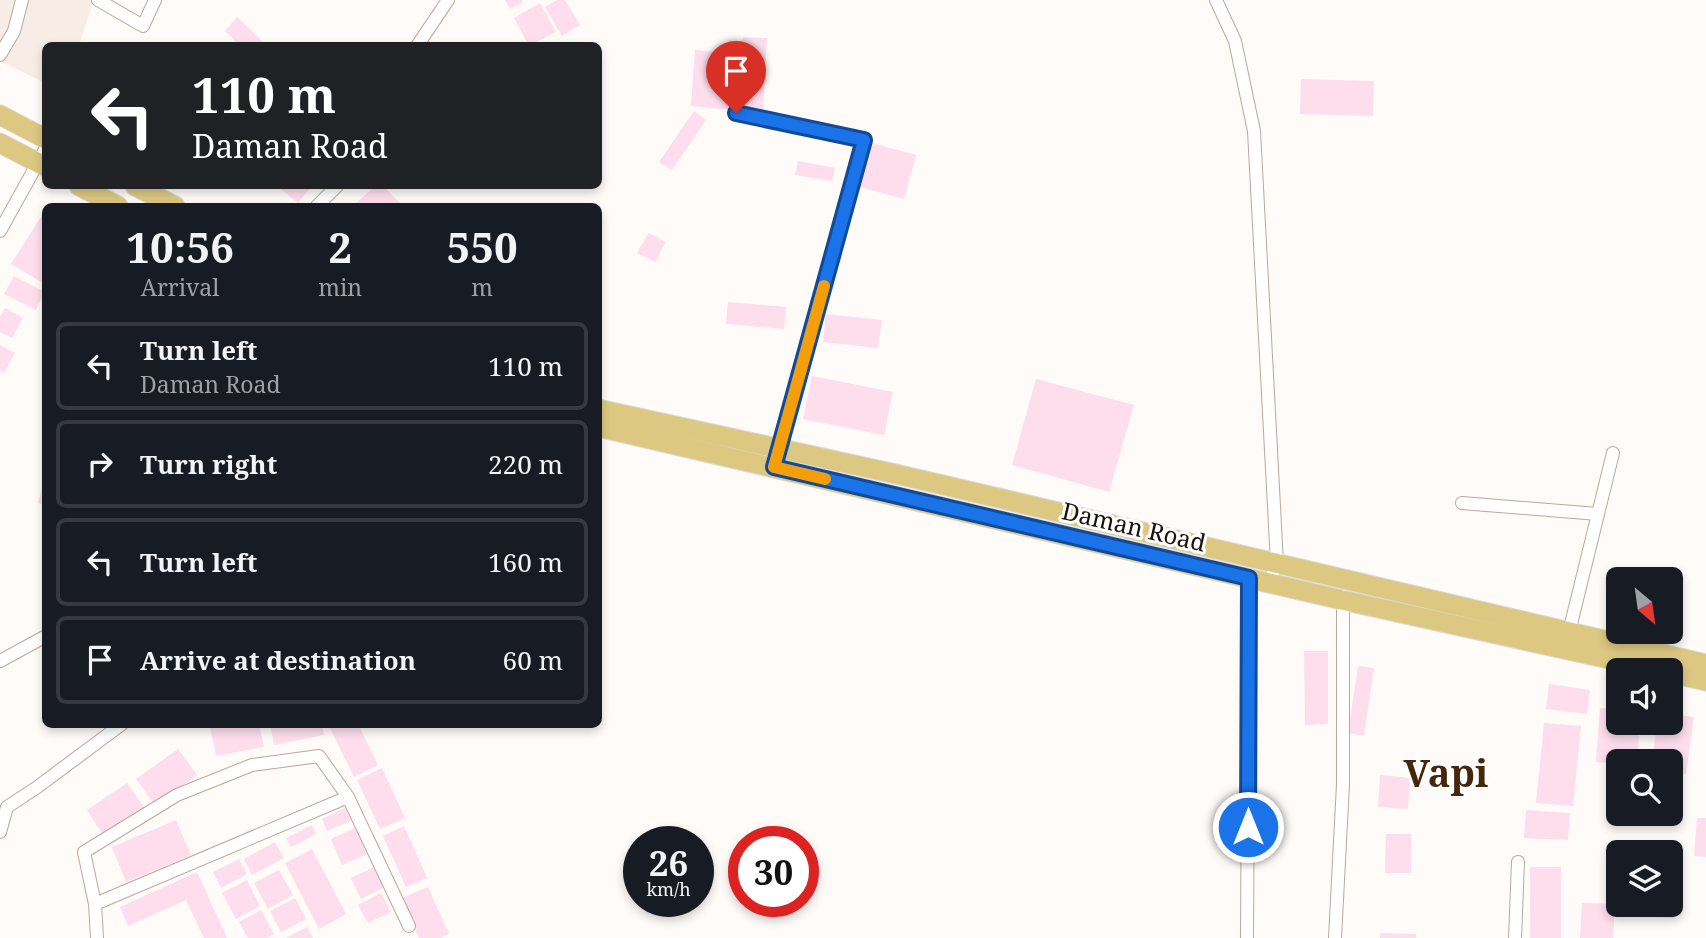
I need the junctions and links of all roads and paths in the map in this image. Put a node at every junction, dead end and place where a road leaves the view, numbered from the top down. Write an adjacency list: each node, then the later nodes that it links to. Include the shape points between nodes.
1 (22, 0): 7 (street, via 14,30)
2 (98, 0): 3 (street, via 143,26)
3 (155, 0)
4 (448, 0): 6 (street)
5 (1216, 0): 26 (street, via 1235,41 1254,131)
6 (420, 42)
7 (0, 55)
8 (736, 113): 23 (street, via 864,140)
9 (0, 115): 10 (main road)
10 (42, 137)
11 (0, 143): 12 (main road)
12 (42, 160): 19 (street)
13 (85, 189): 16 (main road)
14 (141, 189): 17 (main road)
15 (334, 189): 18 (street)
16 (112, 203)
17 (169, 203)
18 (320, 203)
19 (0, 231)
20 (602, 410): 23 (main road)
21 (602, 427): 23 (main road, Daman Road)
22 (1613, 453): 25 (street)
23 (777, 458): 26 (main road); 27 (main road, Daman Road)
24 (1462, 503): 25 (street)
25 (1598, 514): 31 (street)
26 (1277, 563): 28 (main road); 29 (street)
27 (1249, 578): 29 (main road, Daman Road); 45 (street)
28 (1347, 580): 30 (street); 31 (main road)
29 (1269, 583): 30 (main road, Daman Road)
30 (1342, 600): 33 (main road, Daman Road); 46 (street, via 1343,784)
31 (1569, 632): 35 (main road)
32 (42, 638): 34 (street)
33 (1606, 658)
34 (0, 661)
35 (1706, 664)
36 (1683, 676): 37 (main road)
37 (1706, 681)
38 (117, 728): 40 (street, via 7,807)
39 (348, 797): 42 (street); 42 (street, via 319,755 253,765 177,794 84,852); 43 (street)
40 (0, 832)
41 (1518, 862): 47 (street)
42 (95, 904): 44 (street)
43 (409, 926)
44 (97, 938)
45 (1247, 938)
46 (1335, 938)
47 (1516, 938)

